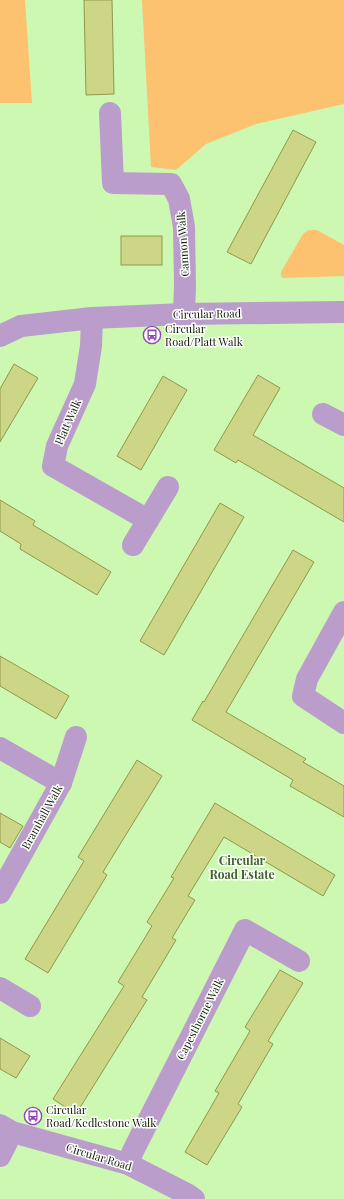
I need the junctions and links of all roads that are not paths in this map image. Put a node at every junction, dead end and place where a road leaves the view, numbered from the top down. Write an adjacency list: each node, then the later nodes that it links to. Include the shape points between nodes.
1 (110, 113): 3 (street, Cannon Walk, via 113,183 171,184 179,199 184,227)
2 (344, 312): 3 (street, Circular Road)
3 (184, 314): 4 (street, Circular Road)
4 (92, 318): 5 (street, Circular Road, via 21,326); 9 (street, Platt Walk, via 85,384 57,446 53,466)
5 (0, 336)
6 (323, 414): 7 (street)
7 (344, 425)
8 (168, 487): 9 (street)
9 (148, 520): 10 (street)
10 (133, 545)
11 (344, 612): 12 (street, via 306,678 303,696)
12 (344, 723)
13 (76, 737): 15 (street, Bramhall Walk)
14 (0, 748): 15 (street)
15 (61, 783): 16 (street, Bramhall Walk)
16 (0, 893)
17 (299, 961): 22 (street, Capesthorne Walk, via 245,930)
18 (0, 988): 19 (street)
19 (30, 1006)
20 (6, 1129): 21 (street); 22 (street, Circular Road)
21 (0, 1156)
22 (128, 1164): 23 (street, Circular Road)
23 (194, 1199)

